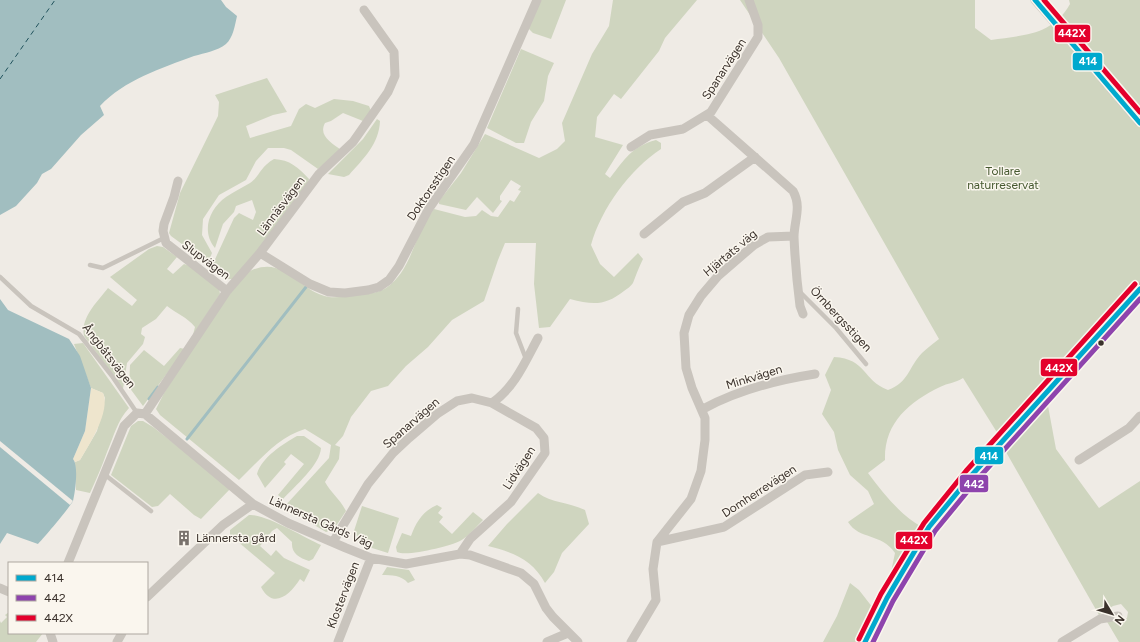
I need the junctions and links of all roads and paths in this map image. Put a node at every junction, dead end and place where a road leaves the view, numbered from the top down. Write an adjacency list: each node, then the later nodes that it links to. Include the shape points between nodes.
1 (537, 0): 13 (street, Doktorsstigen, via 474,144 428,210 389,280 368,290 329,292 310,284)
2 (749, 0): 6 (street, Spanarvägen, via 758,25 758,37)
3 (1035, 0): 5 (street)
4 (364, 10): 13 (street, Lännäsvägen, via 394,52 395,76 392,84 353,142 319,174)
5 (1049, 16)
6 (707, 115): 7 (street, Spanarvägen, via 682,128 650,135); 8 (street, Örnbergsstigen)
7 (631, 146)
8 (755, 157): 10 (street, via 705,193 683,202); 11 (street, Örnbergsstigen, via 796,196 798,209)
9 (178, 181): 12 (street, via 164,224)
10 (644, 234)
11 (794, 236): 17 (street, Örnbergsstigen); 26 (street, Hjärtats väg, via 775,235 754,246 718,276 689,315 684,333 686,368)
12 (164, 238): 14 (lane, via 103,268); 18 (street, Slupvägen, via 170,248)
13 (260, 253): 18 (street, Lännäsvägen)
14 (90, 265)
15 (0, 277): 27 (lane, Ångbåtsvägen, via 31,306 79,334)
16 (1140, 289): 46 (street, via 971,476 929,527 887,598)
17 (798, 290): 20 (street, Örnbergsstigen); 23 (lane, Örnbergsstigen, via 836,328)
18 (227, 291): 27 (street, Lännäsvägen)
19 (518, 309): 22 (lane, via 516,334)
20 (803, 314)
21 (538, 338): 22 (street)
22 (526, 360): 25 (street, via 504,394)
23 (866, 364)
24 (815, 374): 26 (street, Minkvägen, via 738,394)
25 (492, 402): 34 (street, Spanarvägen, via 472,398 457,401 409,438 368,484); 36 (street, Lidvägen, via 536,428 544,438 545,453 511,502 470,538)
26 (702, 409): 35 (street, Hjärtats väg, via 705,418 705,440 697,486 692,498)
27 (141, 414): 31 (street, via 124,426); 32 (street, Lännersta Gårds Väg)
28 (1140, 416): 29 (street, via 1129,428)
29 (1079, 460)
30 (828, 472): 35 (street, Domherrevägen, via 805,475 724,527)
31 (104, 474): 33 (lane); 38 (street)
32 (253, 504): 34 (street, Lännersta Gårds Väg, via 288,523); 39 (street, via 223,525)
33 (151, 512)
34 (333, 542): 37 (street, Lännersta Gårds Väg)
35 (657, 542): 45 (street, via 653,569 656,600)
36 (460, 554): 37 (street, Lännersta Gårds Väg, via 413,564); 41 (street, Lännersta Gårds Väg, via 514,569 525,576 534,584 553,617)
37 (371, 558): 42 (street, Klostervägen)
38 (68, 562)
39 (148, 596)
40 (1118, 616): 47 (street, via 1100,619)
41 (568, 633): 43 (street); 44 (street, Lännersta Gårds Väg)
42 (338, 642)
43 (547, 642)
44 (578, 642)
45 (631, 642)
46 (865, 642)
47 (1062, 642)

